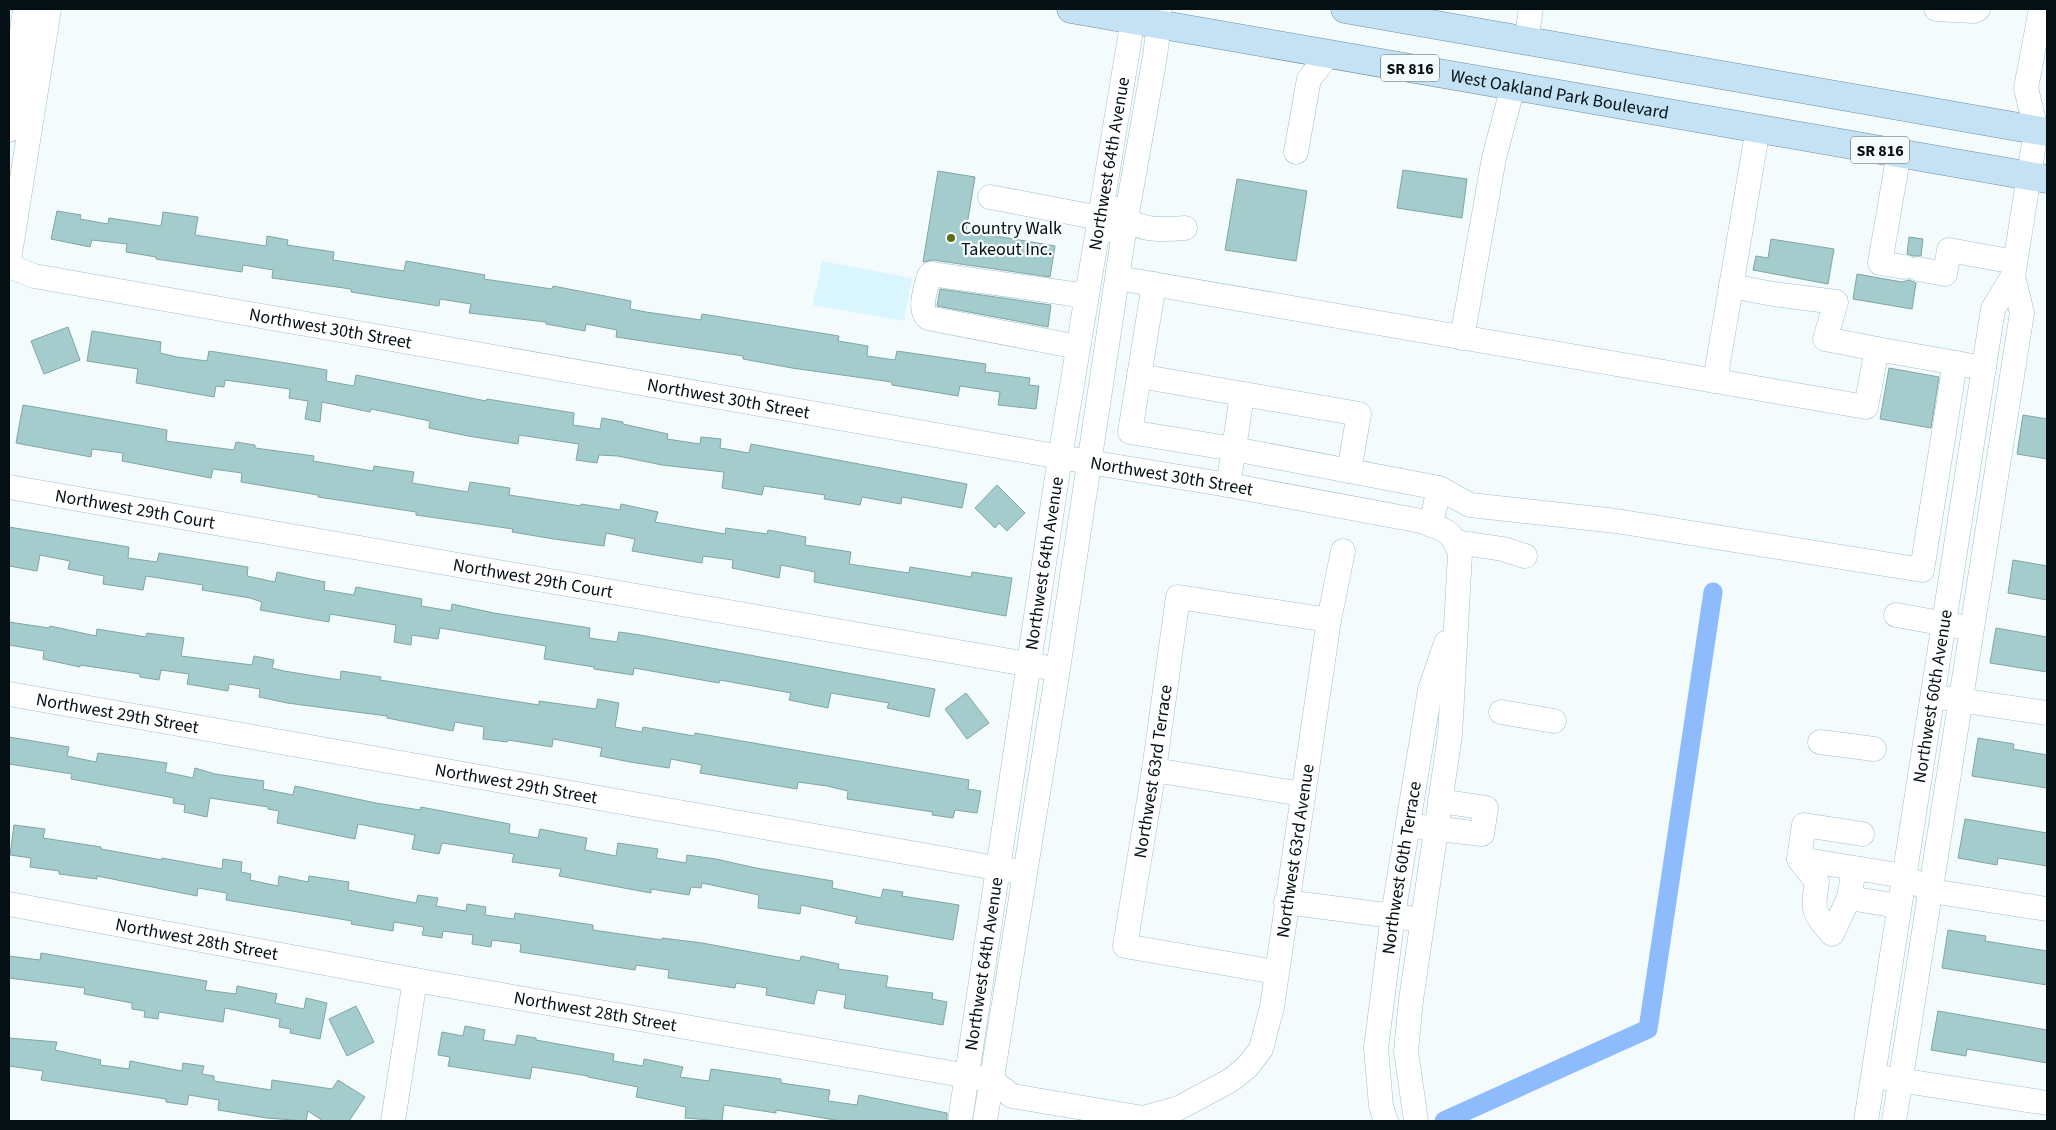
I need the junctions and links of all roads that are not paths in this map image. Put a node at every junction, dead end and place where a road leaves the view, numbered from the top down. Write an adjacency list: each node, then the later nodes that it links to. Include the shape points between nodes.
1 (25, 9): 15 (street)
2 (49, 9): 24 (street)
3 (1071, 9): 9 (main road, West Oakland Park Boulevard / SR 816)
4 (1345, 9): 10 (main road)
5 (1531, 9): 10 (street)
6 (1936, 9): 7 (street)
7 (1978, 9)
8 (2041, 9): 13 (street, via 2026,88)
9 (1148, 15): 11 (main road, West Oakland Park Boulevard / SR 816); 19 (street, Northwest 64th Avenue); 21 (street, Northwest 64th Avenue)
10 (1526, 41): 13 (main road)
11 (1329, 54): 12 (main road, West Oakland Park Boulevard / SR 816); 16 (street, via 1309,80)
12 (1513, 86): 14 (main road, West Oakland Park Boulevard / SR 816); 31 (street, via 1494,158)
13 (2044, 127): 18 (street, Northwest 60th Avenue)
14 (1758, 128): 17 (main road, West Oakland Park Boulevard / SR 816); 29 (street)
15 (9, 130)
16 (1296, 152)
17 (1899, 153): 18 (main road, West Oakland Park Boulevard / SR 816); 27 (street, via 1880,263 1945,274 1949,250)
18 (2038, 178): 27 (street, Northwest 60th Avenue)
19 (1105, 185): 21 (street, via 1113,204); 22 (street, Northwest 64th Avenue)
20 (990, 197): 22 (street)
21 (1128, 208): 23 (street, via 1135,226 1157,230); 26 (street, Northwest 64th Avenue)
22 (1100, 218): 26 (street, via 1111,230); 30 (street, Northwest 64th Avenue)
23 (1186, 224)
24 (9, 260)
25 (9, 266): 40 (street, Northwest 30th Street, via 34,276)
26 (1119, 268): 28 (street); 41 (street, Northwest 64th Avenue)
27 (2014, 269): 35 (street, Northwest 60th Avenue, via 1993,309); 44 (street, Northwest 60th Avenue, via 2022,313)
28 (1154, 284): 31 (street); 36 (street)
29 (1731, 286): 33 (street, via 1836,302 1825,339); 37 (street)
30 (1086, 300): 32 (street, Northwest 64th Avenue); 32 (street, via 1073,294 931,274 923,308 928,318)
31 (1462, 338): 37 (street)
32 (1078, 347): 40 (street, Northwest 64th Avenue)
33 (1877, 349): 34 (street); 37 (street, via 1866,408)
34 (1955, 363): 35 (street); 47 (street, via 1922,570 1616,521 1470,505)
35 (1984, 368): 43 (street, Northwest 60th Avenue)
36 (1139, 376): 38 (street); 39 (street, via 1130,432)
37 (1715, 382)
38 (1242, 394): 39 (street); 42 (street, via 1359,414)
39 (1234, 449): 42 (street); 45 (street)
40 (1060, 457): 41 (street, Northwest 30th Street); 60 (street, Northwest 64th Avenue)
41 (1089, 462): 45 (street, Northwest 30th Street); 61 (street, Northwest 64th Avenue)
42 (1349, 471): 47 (street)
43 (1968, 472): 44 (street); 48 (street, Northwest 60th Avenue)
44 (1996, 477): 49 (street, Northwest 60th Avenue)
45 (1228, 485): 50 (street, Northwest 30th Street, via 1421,521)
46 (9, 487): 60 (street, Northwest 29th Court)
47 (1439, 488): 50 (street, Northwest 60th Terrace)
48 (1960, 523): 49 (street); 53 (street, Northwest 60th Avenue)
49 (1988, 527): 54 (street, Northwest 60th Avenue)
50 (1445, 533): 52 (street, Northwest 30th Street); 56 (street, Northwest 60th Terrace, via 1460,554)
51 (1343, 551): 57 (street, Northwest 63rd Avenue)
52 (1525, 556)
53 (1952, 572): 54 (street); 58 (street, Northwest 60th Avenue)
54 (1980, 576): 59 (street, Northwest 60th Avenue)
55 (1896, 615): 58 (street)
56 (1455, 617): 72 (street, Northwest 60th Terrace, via 1450,735); 73 (street, Northwest 60th Terrace, via 1430,690)
57 (1329, 620): 70 (street, Northwest 63rd Terrace, via 1178,597); 71 (street, Northwest 63rd Avenue)
58 (1944, 623): 59 (street); 63 (street, Northwest 60th Avenue)
59 (1972, 628): 64 (street, Northwest 60th Avenue)
60 (1028, 664): 61 (street, Northwest 29th Court); 77 (street, Northwest 64th Avenue)
61 (1058, 669): 79 (street, Northwest 64th Avenue)
62 (9, 694): 77 (street, Northwest 29th Street)
63 (1933, 696): 64 (street); 80 (street, Northwest 60th Avenue)
64 (1961, 700): 66 (street); 81 (street, Northwest 60th Avenue)
65 (1501, 712): 67 (street)
66 (2047, 713)
67 (1554, 721)
68 (1820, 742): 69 (street)
69 (1874, 749)
70 (1154, 770): 71 (street); 89 (street, Northwest 63rd Terrace, via 1125,946)
71 (1302, 794): 83 (street, Northwest 63rd Avenue)
72 (1440, 801): 74 (street, Northwest 60th Terrace); 74 (street, via 1486,808 1482,834)
73 (1408, 824): 74 (street); 87 (street, Northwest 60th Terrace)
74 (1436, 829): 88 (street, Northwest 60th Terrace)
75 (1862, 834): 76 (street, via 1804,825)
76 (1799, 860): 78 (street); 82 (street, via 1817,882 1813,906 1817,917 1832,934)
77 (998, 868): 79 (street, Northwest 29th Street); 91 (street, Northwest 64th Avenue)
78 (1854, 869): 80 (street); 82 (street)
79 (1025, 873): 93 (street, Northwest 64th Avenue)
80 (1904, 876): 81 (street); 85 (street, Northwest 60th Avenue)
81 (1930, 891): 86 (street); 94 (street, Northwest 60th Avenue)
82 (1849, 898): 85 (street)
83 (1286, 902): 87 (street); 89 (street, Northwest 63rd Avenue)
84 (9, 904): 90 (street, Northwest 28th Street)
85 (1898, 906): 92 (street, Northwest 60th Avenue)
86 (2047, 909)
87 (1393, 915): 88 (street); 100 (street, Northwest 60th Terrace, via 1376,1048 1381,1106)
88 (1423, 920): 101 (street, Northwest 60th Terrace, via 1406,1051)
89 (1276, 972): 96 (street, Northwest 63rd Avenue, via 1272,1007 1261,1049 1236,1076)
90 (415, 980): 91 (street, Northwest 28th Street); 97 (street)
91 (967, 1076): 93 (street, Northwest 28th Street); 98 (street, Northwest 64th Avenue)
92 (1873, 1077): 94 (street); 102 (street, Northwest 60th Avenue)
93 (991, 1080): 96 (street, Northwest 28th Street, via 1012,1096 1143,1118); 99 (street, Northwest 64th Avenue)
94 (1901, 1081): 95 (street); 103 (street, Northwest 60th Avenue)
95 (2047, 1102)
96 (1179, 1108)
97 (393, 1121)
98 (960, 1121)
99 (985, 1121)
100 (1386, 1121)
101 (1416, 1121)
102 (1866, 1121)
103 (1894, 1121)

